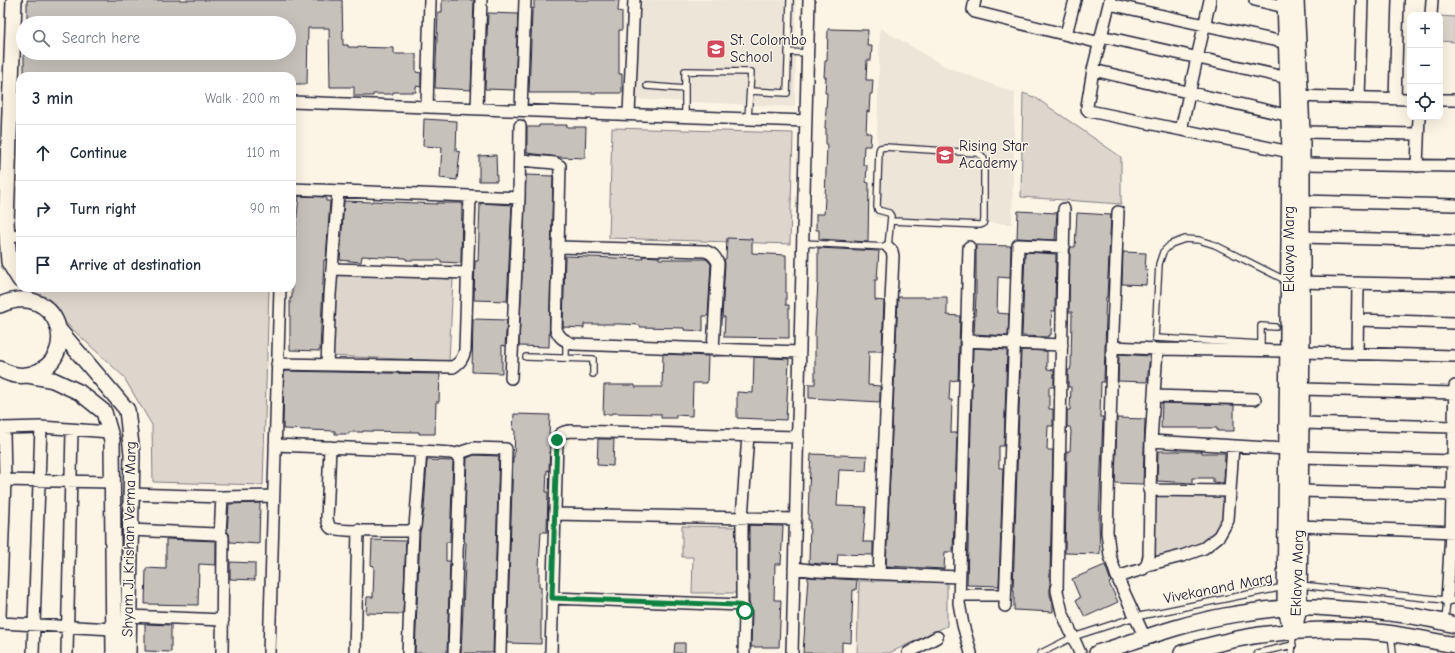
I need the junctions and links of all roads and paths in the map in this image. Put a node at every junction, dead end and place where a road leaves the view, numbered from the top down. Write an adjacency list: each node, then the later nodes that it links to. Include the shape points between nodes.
1 (14, 0): 30 (street)
2 (430, 0): 39 (street)
3 (481, 0): 40 (street)
4 (525, 0): 44 (street)
5 (634, 0): 41 (street)
6 (790, 0): 22 (lane)
7 (809, 0): 23 (street)
8 (975, 0): 19 (street, via 974,12)
9 (1075, 0): 19 (street)
10 (1210, 0): 18 (street)
11 (1255, 0): 16 (street)
12 (1362, 0): 33 (street)
13 (1398, 0): 34 (street)
14 (1432, 0): 17 (street)
15 (1109, 2): 18 (street); 20 (street)
16 (1289, 2): 21 (street, Eklavya Marg); 32 (street, Eklavya Marg)
17 (1431, 12)
18 (1204, 25): 21 (street); 24 (street)
19 (1066, 34): 20 (street)
20 (1100, 39): 24 (street); 25 (street)
21 (1287, 43): 26 (street, Eklavya Marg)
22 (788, 52): 23 (lane); 29 (lane, via 787,93)
23 (808, 53): 47 (street)
24 (1197, 58): 26 (street); 31 (street)
25 (1093, 70): 31 (street); 48 (street, via 1087,106 1089,111)
26 (1288, 78): 32 (street, Eklavya Marg)
27 (647, 86): 28 (lane)
28 (685, 89): 29 (lane, via 685,71 751,72); 42 (lane)
29 (750, 91): 45 (lane)
30 (15, 92): 65 (street, via 6,222)
31 (1190, 93): 43 (street); 48 (street)
32 (1295, 96): 33 (street); 43 (street, Eklavya Marg); 49 (street, Eklavya Marg)
33 (1359, 98): 34 (street)
34 (1395, 99): 35 (street)
35 (1407, 99)
36 (1443, 100): 37 (street)
37 (1455, 100)
38 (296, 102): 39 (street)
39 (427, 107): 40 (street)
40 (477, 108): 44 (street)
41 (629, 114): 42 (street); 44 (street)
42 (684, 116): 45 (street)
43 (1290, 116): 51 (street, Eklavya Marg)
44 (520, 118): 52 (street)
45 (748, 118): 47 (street)
46 (1419, 120): 50 (street)
47 (806, 121): 68 (street)
48 (1181, 130): 51 (street)
49 (1302, 132): 50 (street); 53 (street, Eklavya Marg)
50 (1418, 134): 54 (street)
51 (1290, 152): 76 (street, Eklavya Marg)
52 (520, 160): 59 (street); 69 (street, via 555,163 560,166)
53 (1302, 164): 54 (street); 60 (street, Eklavya Marg)
54 (1417, 166): 55 (street)
55 (1455, 166)
56 (296, 189): 57 (street)
57 (338, 191): 58 (street); 73 (street)
58 (470, 196): 59 (street); 75 (street)
59 (519, 198): 104 (street)
60 (1302, 201): 61 (street); 66 (street, Eklavya Marg)
61 (1455, 205)
62 (1064, 209): 72 (street)
63 (1118, 212): 90 (street)
64 (892, 220): 64 (lane, via 888,213 878,210 877,207 880,148 976,153 984,159 983,224); 70 (lane)
65 (13, 236): 74 (street, via 9,262)
66 (1302, 236): 67 (street); 76 (street, Eklavya Marg)
67 (1455, 241)
68 (802, 243): 70 (lane); 93 (street)
69 (558, 247): 86 (street, via 556,328 558,336); 92 (street, via 710,252 718,263)
70 (888, 247): 150 (street, via 893,256)
71 (969, 247): 87 (street)
72 (1064, 247): 88 (street, via 1018,245); 89 (street)
73 (332, 269): 75 (street); 100 (street)
74 (16, 273)
75 (468, 274): 100 (street, via 465,350 460,363 453,367)
76 (1296, 282): 77 (street); 84 (lane, via 1216,245 1199,240 1185,239 1172,244 1163,252 1159,264 1155,338 1261,344 1262,326); 94 (street, Eklavya Marg)
77 (1358, 283): 78 (street); 82 (street)
78 (1455, 285)
79 (280, 292): 99 (street)
80 (29, 294): 81 (street); 85 (street, Shyam Ji Krishan Verma Marg, via 50,312)
81 (0, 305)
82 (1358, 320): 83 (street); 95 (street)
83 (1455, 323)
84 (1275, 327)
85 (60, 331): 103 (street, via 60,343 49,365 39,372); 134 (street, Shyam Ji Krishan Verma Marg, via 127,410 132,454)
86 (566, 341): 92 (street, via 573,344); 98 (lane)
87 (966, 341): 88 (street); 151 (street)
88 (1014, 343): 89 (street); 154 (street, via 1005,601)
89 (1062, 345): 170 (street, via 1057,591 1062,612)
90 (1112, 347): 91 (street); 152 (street, via 1107,532 1110,556)
91 (1157, 349): 94 (street); 108 (street)
92 (713, 350): 93 (street)
93 (800, 352): 117 (street)
94 (1295, 352): 95 (street); 106 (street, Eklavya Marg); 122 (street, Eklavya Marg)
95 (1357, 354): 96 (street)
96 (1455, 356)
97 (526, 357): 98 (lane)
98 (566, 358): 102 (lane, via 593,359)
99 (277, 364): 100 (street); 119 (street)
100 (327, 365)
101 (0, 369): 103 (street, Shyam Ji Krishan Verma Marg, via 16,376)
102 (593, 374)
103 (27, 375): 115 (street, Shyam Ji Krishan Verma Marg, via 52,380 79,392 104,412)
104 (511, 378)
105 (1455, 386): 107 (street)
106 (1302, 390): 107 (street); 110 (street, Eklavya Marg)
107 (1455, 393): 113 (street)
108 (1154, 396): 109 (street); 118 (street)
109 (1255, 398)
110 (1301, 423): 113 (street); 125 (street, Eklavya Marg)
111 (1, 427): 112 (street); 127 (street, via 4,432)
112 (41, 427): 114 (street); 128 (street)
113 (1454, 428): 126 (street)
114 (72, 430): 115 (street); 129 (street)
115 (110, 432): 130 (street, Shyam Ji Krishan Verma Marg)
116 (748, 436): 117 (street); 139 (street, via 563,432 557,440); 140 (street)
117 (798, 437): 141 (street)
118 (1151, 441): 120 (street); 131 (street)
119 (275, 445): 121 (street); 136 (street)
120 (1233, 446): 122 (street); 132 (street)
121 (330, 447): 123 (street); 144 (street, via 328,525 336,529)
122 (1287, 449): 153 (street, Eklavya Marg)
123 (421, 451): 124 (street); 145 (street, via 416,524)
124 (456, 454): 182 (street, via 460,459); 183 (street, via 474,448 506,449)
125 (1300, 457): 126 (street); 133 (street, Eklavya Marg)
126 (1454, 461): 135 (street)
127 (3, 480): 128 (street); 138 (street)
128 (40, 480): 129 (street); 165 (street)
129 (71, 482): 130 (street); 166 (street)
130 (112, 482): 167 (street, Shyam Ji Krishan Verma Marg)
131 (1149, 490): 132 (street); 148 (street)
132 (1230, 491): 148 (street, via 1228,520 1220,536 1204,548)
133 (1300, 491): 135 (street); 142 (street, Eklavya Marg)
134 (131, 494): 137 (street); 143 (street, Shyam Ji Krishan Verma Marg)
135 (1453, 495): 146 (street)
136 (273, 496): 137 (street); 179 (street)
137 (222, 497): 147 (street)
138 (2, 511): 159 (street)
139 (555, 514): 140 (street); 155 (street)
140 (742, 518): 141 (street); 157 (street)
141 (796, 519): 149 (street)
142 (1299, 526): 146 (street); 153 (street, Eklavya Marg)
143 (131, 530): 147 (street); 160 (street, Shyam Ji Krishan Verma Marg)
144 (358, 530): 145 (street); 180 (street)
145 (413, 530): 181 (street)
146 (1453, 532): 156 (street)
147 (220, 535): 162 (street, via 224,543)
148 (1147, 565): 152 (street, via 1143,569)
149 (794, 568): 150 (street); 186 (street)
150 (879, 573): 151 (street)
151 (959, 577): 154 (street)
152 (1117, 577): 161 (street)
153 (1292, 586): 156 (lane, Vivekanand Marg); 158 (street, Eklavya Marg); 161 (lane, Vivekanand Marg)
154 (959, 595): 188 (street)
155 (552, 598): 157 (street); 184 (street)
156 (1451, 600): 164 (lane)
157 (742, 605): 185 (street, via 745,611)
158 (1292, 607): 164 (street, via 1390,613); 171 (street, via 1225,616); 172 (street, Eklavya Marg)
159 (0, 616)
160 (128, 616): 162 (street); 177 (street, Shyam Ji Krishan Verma Marg)
161 (1135, 617): 170 (lane, Vivekanand Marg); 171 (street)
162 (223, 620): 178 (street)
163 (0, 623): 165 (street)
164 (1450, 624)
165 (34, 626): 166 (street); 174 (street)
166 (68, 627): 167 (street); 175 (street)
167 (113, 629): 176 (street, Shyam Ji Krishan Verma Marg)
168 (1391, 634): 172 (street, via 1368,631); 173 (street); 195 (lane)
169 (937, 637): 187 (street)
170 (1073, 637): 189 (lane, Vivekanand Marg); 190 (street)
171 (1144, 638): 191 (street)
172 (1293, 638): 192 (street, via 1261,635); 193 (lane); 194 (lane)
173 (1455, 645)
174 (33, 653)
175 (67, 653)
176 (114, 653)
177 (128, 653)
178 (222, 653)
179 (269, 653)
180 (355, 653)
181 (408, 653)
182 (454, 653)
183 (500, 653)
184 (551, 653)
185 (744, 653)
186 (792, 653)
187 (908, 653)
188 (970, 653)
189 (1041, 653)
190 (1080, 653)
191 (1097, 653)
192 (1182, 653)
193 (1257, 653)
194 (1292, 653)
195 (1393, 653)

